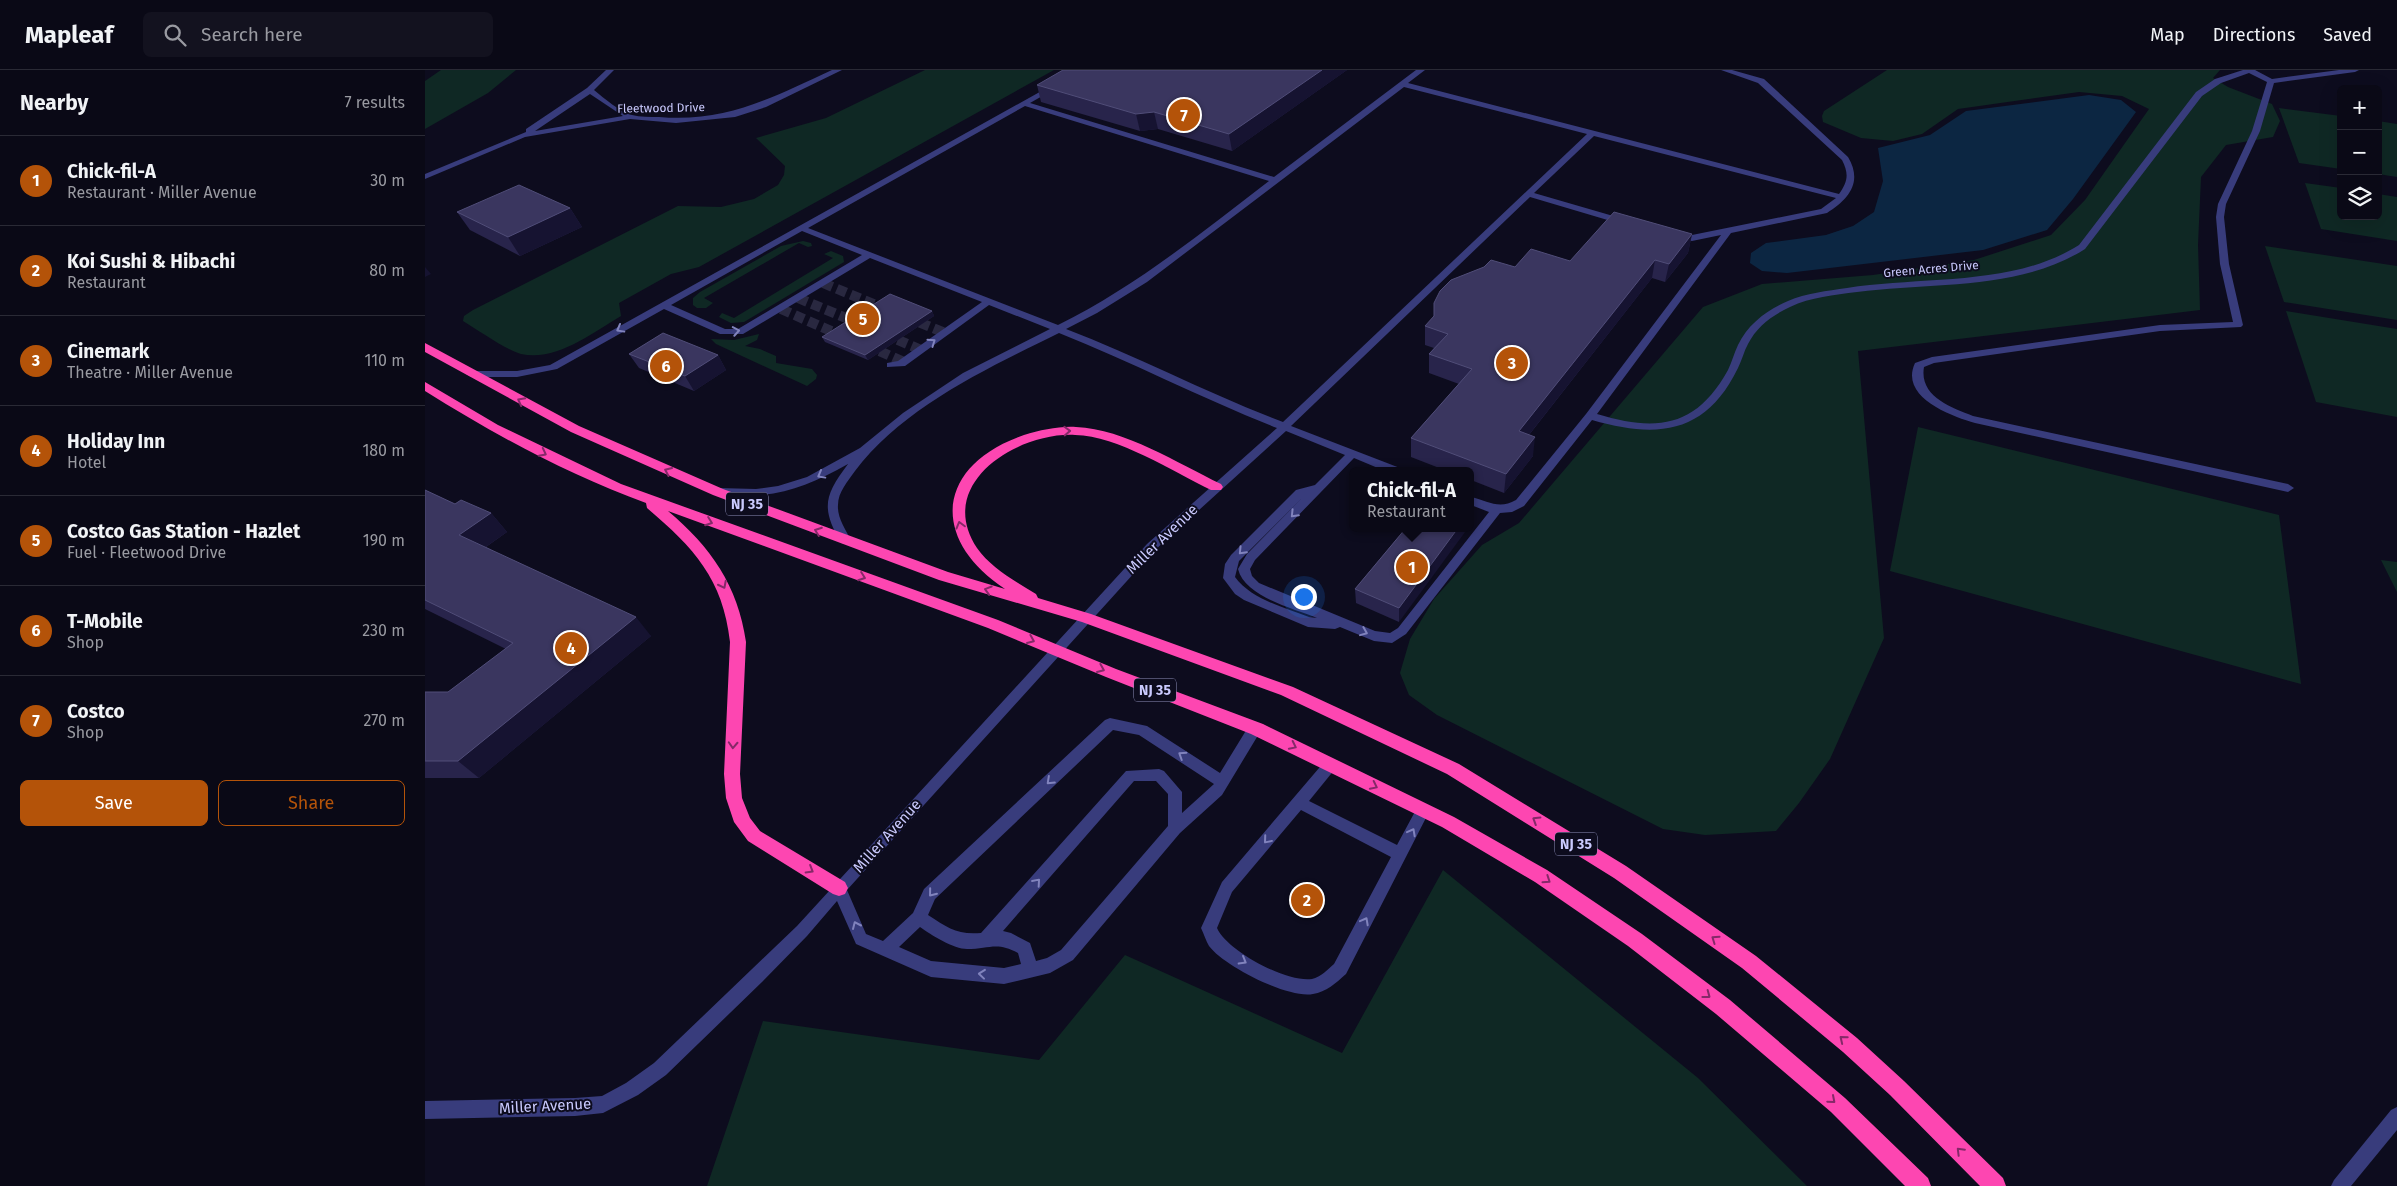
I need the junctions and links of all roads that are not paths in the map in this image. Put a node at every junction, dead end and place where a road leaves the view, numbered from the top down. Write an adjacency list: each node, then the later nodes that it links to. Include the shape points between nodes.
1 (610, 70): 11 (street)
2 (838, 70): 13 (street, Fleetwood Drive, via 763,105 733,115 676,120)
3 (1084, 70): 12 (street)
4 (1421, 70): 10 (street)
5 (1725, 70): 8 (street)
6 (2250, 70): 9 (street); 32 (street, Green Acres Drive, via 2218,81 2199,94 2082,247 2067,258 2037,269 2006,275 1870,288 1795,302 1770,315 1753,329 1719,393 1691,420 1652,428 1623,425)
7 (2355, 70): 9 (street)
8 (1744, 72): 19 (street, via 1761,81 1845,159 1852,177)
9 (2271, 81): 38 (street, via 2256,131 2219,214 2222,247 2238,325 2160,328 1932,360 1919,365 1917,376 1923,390 1935,401 1979,421)
10 (1402, 84): 14 (street); 17 (street)
11 (590, 90): 13 (street); 15 (street)
12 (1024, 103): 17 (street); 21 (street)
13 (631, 117): 15 (street, Fleetwood Drive)
14 (1592, 133): 18 (street, Miller Avenue); 19 (street)
15 (523, 135): 16 (street, Fleetwood Drive)
16 (425, 177)
17 (1275, 180): 27 (street, via 1144,280)
18 (1528, 194): 20 (street); 33 (street, Miller Avenue)
19 (1841, 197): 22 (street, via 1832,207 1814,215)
20 (1632, 224)
21 (801, 228): 24 (street); 26 (street)
22 (1728, 231): 23 (street, via 1693,238); 32 (street)
23 (1669, 235)
24 (869, 255): 25 (street); 26 (street, one-way to 24, via 723,332 735,332 748,328)
25 (988, 302): 27 (street); 29 (street, one-way to 25, via 901,364)
26 (663, 306): 30 (street, one-way to 30, via 553,366 517,374)
27 (1057, 330): 33 (street, via 1118,353 1210,397); 34 (street, via 946,388)
28 (425, 347): 30 (highway, NJ 35)
29 (891, 365)
30 (471, 374): 39 (highway, NJ 35, one-way to 30, via 575,429)
31 (425, 386): 40 (highway, NJ 35, one-way to 40, via 494,428)
32 (1590, 416): 42 (street, via 1519,503)
33 (1284, 427): 35 (street); 37 (street, Miller Avenue)
34 (864, 451): 39 (street, one-way to 39, via 811,480 779,490); 43 (street, via 838,488 830,506 833,522)
35 (1352, 454): 36 (street); 42 (street, one-way to 42, via 1319,488 1300,493 1293,499 1235,558 1229,578 1239,591 1301,619 1315,623 1343,623 1379,637 1392,638 1398,635)
36 (1386, 467)
37 (1216, 487): 44 (highway, one-way to 37, via 995,575 979,560 963,534 957,514 959,497 967,480 982,462 996,452 1013,442 1037,435 1062,431 1101,433); 45 (street, Miller Avenue, via 1151,547)
38 (2288, 488)
39 (718, 492): 43 (highway, NJ 35, one-way to 39)
40 (643, 498): 46 (highway, NJ 35, one-way to 46, via 993,624); 54 (highway, one-way to 54, via 702,552 729,596 738,642 732,774 734,798 743,822 754,836)
41 (1474, 502): 42 (street)
42 (1496, 510)
43 (845, 540): 44 (highway, NJ 35, one-way to 43, via 944,576)
44 (1042, 606): 45 (highway, NJ 35)
45 (1086, 618): 46 (street, Miller Avenue); 62 (highway, NJ 35, one-way to 45, via 1850,1045 1749,962 1620,872 1501,797 1453,769 1287,691)
46 (1056, 651): 47 (highway, NJ 35, one-way to 47); 54 (street, Miller Avenue)
47 (1255, 728): 48 (highway, NJ 35, one-way to 48); 49 (street)
48 (1330, 764): 50 (street); 51 (highway, NJ 35, one-way to 51)
49 (1223, 782): 52 (street); 55 (street, one-way to 55, via 1142,730 1110,724 929,894)
50 (1298, 802): 53 (street); 53 (street, one-way to 53, via 1227,887 1209,928 1215,942 1241,961 1290,984 1310,988 1326,982 1340,969)
51 (1423, 810): 53 (street, one-way to 51); 61 (highway, NJ 35, one-way to 61, via 1541,876 1635,940 1723,1007 1838,1105)
52 (1175, 828): 56 (street, one-way to 52, via 1131,776 1159,775 1175,792); 58 (street, via 1067,955 1051,965)
53 (1400, 854)
54 (839, 888): 57 (street, one-way to 54, via 861,939); 59 (street, Miller Avenue, via 803,931 756,977 660,1069 632,1090 603,1104 575,1107)
55 (919, 918): 56 (street, via 965,942); 57 (street)
56 (986, 939): 58 (street, via 1006,938 1024,948)
57 (886, 949): 58 (street, one-way to 57, via 1004,976 931,969)
58 (1030, 969)
59 (425, 1110)
60 (2397, 1116): 63 (street)
61 (1920, 1186)
62 (1995, 1186)
63 (2340, 1186)

